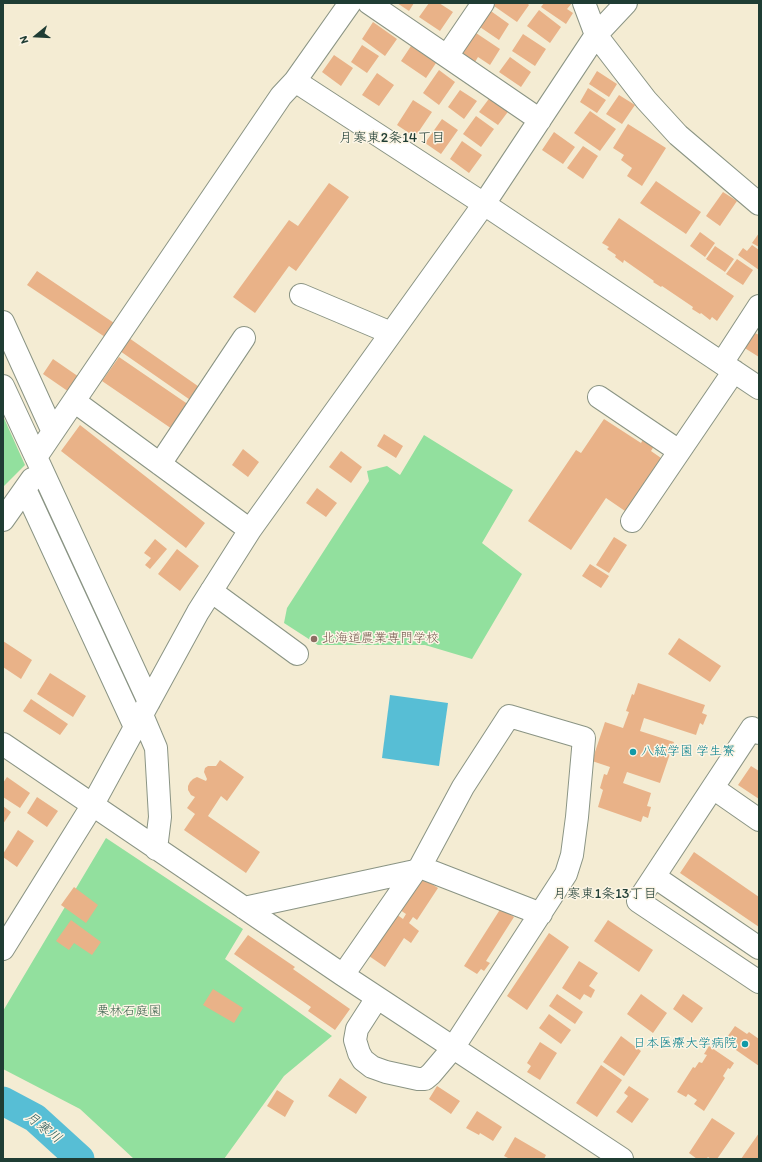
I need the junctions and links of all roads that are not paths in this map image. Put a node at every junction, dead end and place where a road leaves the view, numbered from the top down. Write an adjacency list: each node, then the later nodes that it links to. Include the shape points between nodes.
1 (350, 3): 8 (street)
2 (369, 3): 7 (street)
3 (482, 3): 7 (street)
4 (584, 3): 6 (street)
5 (626, 3): 6 (street)
6 (596, 35): 9 (street); 11 (street, via 646,100 678,135)
7 (447, 56): 9 (street)
8 (295, 81): 10 (street); 21 (street, via 281,96)
9 (540, 120): 10 (street)
10 (484, 204): 15 (street); 17 (street)
11 (759, 204)
12 (301, 295): 15 (street)
13 (759, 306): 17 (street)
14 (3, 322): 22 (street)
15 (391, 333): 29 (street)
16 (244, 338): 25 (street)
17 (728, 367): 19 (street); 23 (street)
18 (3, 386): 24 (street)
19 (759, 388)
20 (599, 397): 23 (street)
21 (74, 401): 22 (street); 25 (street)
22 (53, 432): 24 (street)
23 (679, 452): 28 (street)
24 (38, 462): 26 (street); 32 (street)
25 (160, 464): 29 (street)
26 (25, 489): 27 (street); 32 (street)
27 (3, 520)
28 (632, 521)
29 (250, 530): 30 (street)
30 (211, 591): 31 (street); 32 (street)
31 (298, 654)
32 (142, 715): 36 (street); 38 (street, via 156,748 160,818)
33 (759, 733): 35 (street, via 752,728)
34 (5, 750): 36 (street)
35 (713, 788): 37 (street); 40 (street)
36 (92, 806): 38 (street); 44 (street)
37 (759, 820)
38 (156, 849): 41 (street)
39 (417, 869): 41 (street); 42 (street); 42 (street, via 463,787 509,716 584,738 572,855 566,874); 45 (street)
40 (654, 877): 43 (street); 46 (street, via 638,901)
41 (244, 908): 45 (street)
42 (541, 914): 48 (street)
43 (759, 948)
44 (3, 949)
45 (343, 976): 47 (street)
46 (759, 982)
47 (377, 998): 48 (street); 48 (street, via 357,1029 355,1040 363,1060 372,1067 425,1079)
48 (453, 1048): 49 (street)
49 (622, 1159)

